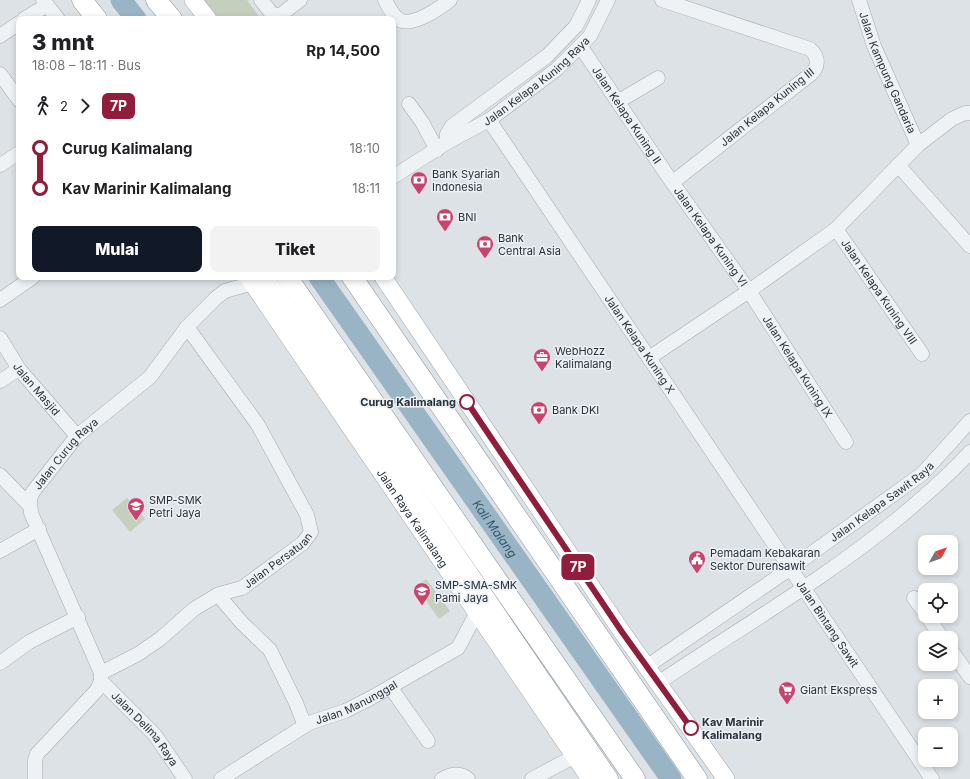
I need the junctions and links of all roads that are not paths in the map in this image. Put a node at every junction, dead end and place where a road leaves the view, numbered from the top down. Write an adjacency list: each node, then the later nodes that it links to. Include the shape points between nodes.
1 (78, 0): 16 (highway)
2 (82, 0): 17 (highway)
3 (156, 0): 18 (highway)
4 (193, 0): 19 (main road)
5 (261, 0): 6 (street, via 272,14 279,16)
6 (300, 0)
7 (384, 0): 20 (street)
8 (450, 0): 21 (street, via 435,12 414,21 404,22)
9 (589, 0): 34 (street, Jalan Kelapa Kuning Raya, via 576,26 547,56 452,126)
10 (608, 0): 24 (street, Jalan Kelapa Kuning Raya, via 590,36)
11 (662, 0): 39 (street, Jalan Kelapa Kuning III, via 810,49 818,62 811,74)
12 (859, 0): 33 (street, Jalan Kampung Gandaria, via 874,46)
13 (45, 3): 14 (street); 15 (street)
14 (28, 16)
15 (56, 16)
16 (88, 16)
17 (95, 16)
18 (169, 16)
19 (206, 16)
20 (395, 16)
21 (396, 18)
22 (16, 25): 23 (street)
23 (0, 36)
24 (581, 47): 29 (street, Jalan Kelapa Kuning II); 32 (street, Jalan Kelapa Kuning Raya, via 557,69)
25 (0, 74): 27 (street)
26 (658, 78): 29 (street)
27 (5, 91): 28 (street)
28 (16, 98)
29 (619, 101): 39 (street, Jalan Kelapa Kuning II)
30 (409, 104): 34 (street)
31 (970, 113): 33 (street, via 952,119)
32 (489, 120): 34 (street, Jalan Kelapa Kuning Raya); 54 (street, Jalan Kelapa Kuning X)
33 (918, 145): 37 (street)
34 (441, 146): 38 (street, Jalan Kelapa Kuning Raya)
35 (16, 155): 36 (street)
36 (0, 165)
37 (898, 165): 40 (street); 41 (street)
38 (396, 175)
39 (673, 182): 49 (street, Jalan Kelapa Kuning VI)
40 (836, 229): 49 (street); 53 (street, Jalan Kelapa Kuning VIII)
41 (970, 246)
42 (29, 280): 50 (street)
43 (253, 280): 51 (street, Jalan Curug Raya, via 221,294)
44 (256, 280): 91 (highway, via 374,436)
45 (256, 280): 70 (main road, Jalan Raya Kalimalang)
46 (289, 280): 92 (highway)
47 (354, 280): 93 (highway)
48 (385, 280): 76 (main road)
49 (749, 291): 54 (street); 59 (street, Jalan Kelapa Kuning IX)
50 (0, 300)
51 (188, 327): 58 (street, Jalan Curug Raya, via 150,377); 67 (street, Jalan Persatuan, via 248,409 311,524 311,532 303,543 242,588)
52 (0, 338): 55 (street, Jalan Masjid)
53 (922, 354)
54 (649, 358): 65 (street, Jalan Kelapa Kuning X)
55 (19, 369): 56 (street); 58 (street, Jalan Masjid)
56 (0, 381)
57 (970, 421): 65 (street, Jalan Kelapa Sawit Raya, via 922,474)
58 (77, 436): 62 (street, Jalan Curug Raya, via 36,487)
59 (846, 442)
60 (970, 452): 66 (street, Jalan Kelapa Sawit Raya, via 933,489)
61 (0, 475): 62 (street)
62 (30, 506): 63 (street)
63 (39, 529): 64 (street); 71 (street)
64 (0, 551)
65 (791, 568): 66 (street, Jalan Bintang Sawit); 72 (street, Jalan Kelapa Sawit Raya)
66 (804, 589): 73 (street, Jalan Kelapa Sawit Raya); 95 (street, Jalan Bintang Sawit)
67 (218, 595): 77 (street, Jalan Persatuan, via 194,609 160,639); 81 (street, via 270,650)
68 (914, 598): 69 (street)
69 (918, 603)
70 (477, 612): 80 (street, Jalan Manunggal, via 458,648); 83 (main road, Jalan Raya Kalimalang)
71 (78, 617): 75 (street, via 29,642); 77 (street)
72 (686, 641): 73 (street); 76 (street, Jalan Kelapa Sawit Raya)
73 (697, 657): 79 (street, Jalan Kelapa Sawit Raya)
74 (958, 660): 78 (street)
75 (0, 663)
76 (646, 667): 79 (main road)
77 (101, 677): 84 (street, via 97,690 40,748 35,760); 85 (street, Jalan Delima Raya, via 155,735)
78 (970, 677)
79 (658, 683): 94 (main road)
80 (390, 688): 81 (street, Jalan Manunggal, via 344,711); 82 (street)
81 (305, 726): 86 (street, Jalan Manunggal)
82 (428, 741)
83 (575, 756): 89 (street); 90 (main road, Jalan Raya Kalimalang)
84 (36, 779)
85 (184, 779)
86 (221, 779)
87 (442, 779): 88 (street, via 459,774)
88 (468, 779)
89 (532, 779)
90 (590, 779)
91 (608, 779)
92 (635, 779)
93 (696, 779)
94 (726, 779)
95 (932, 779)

